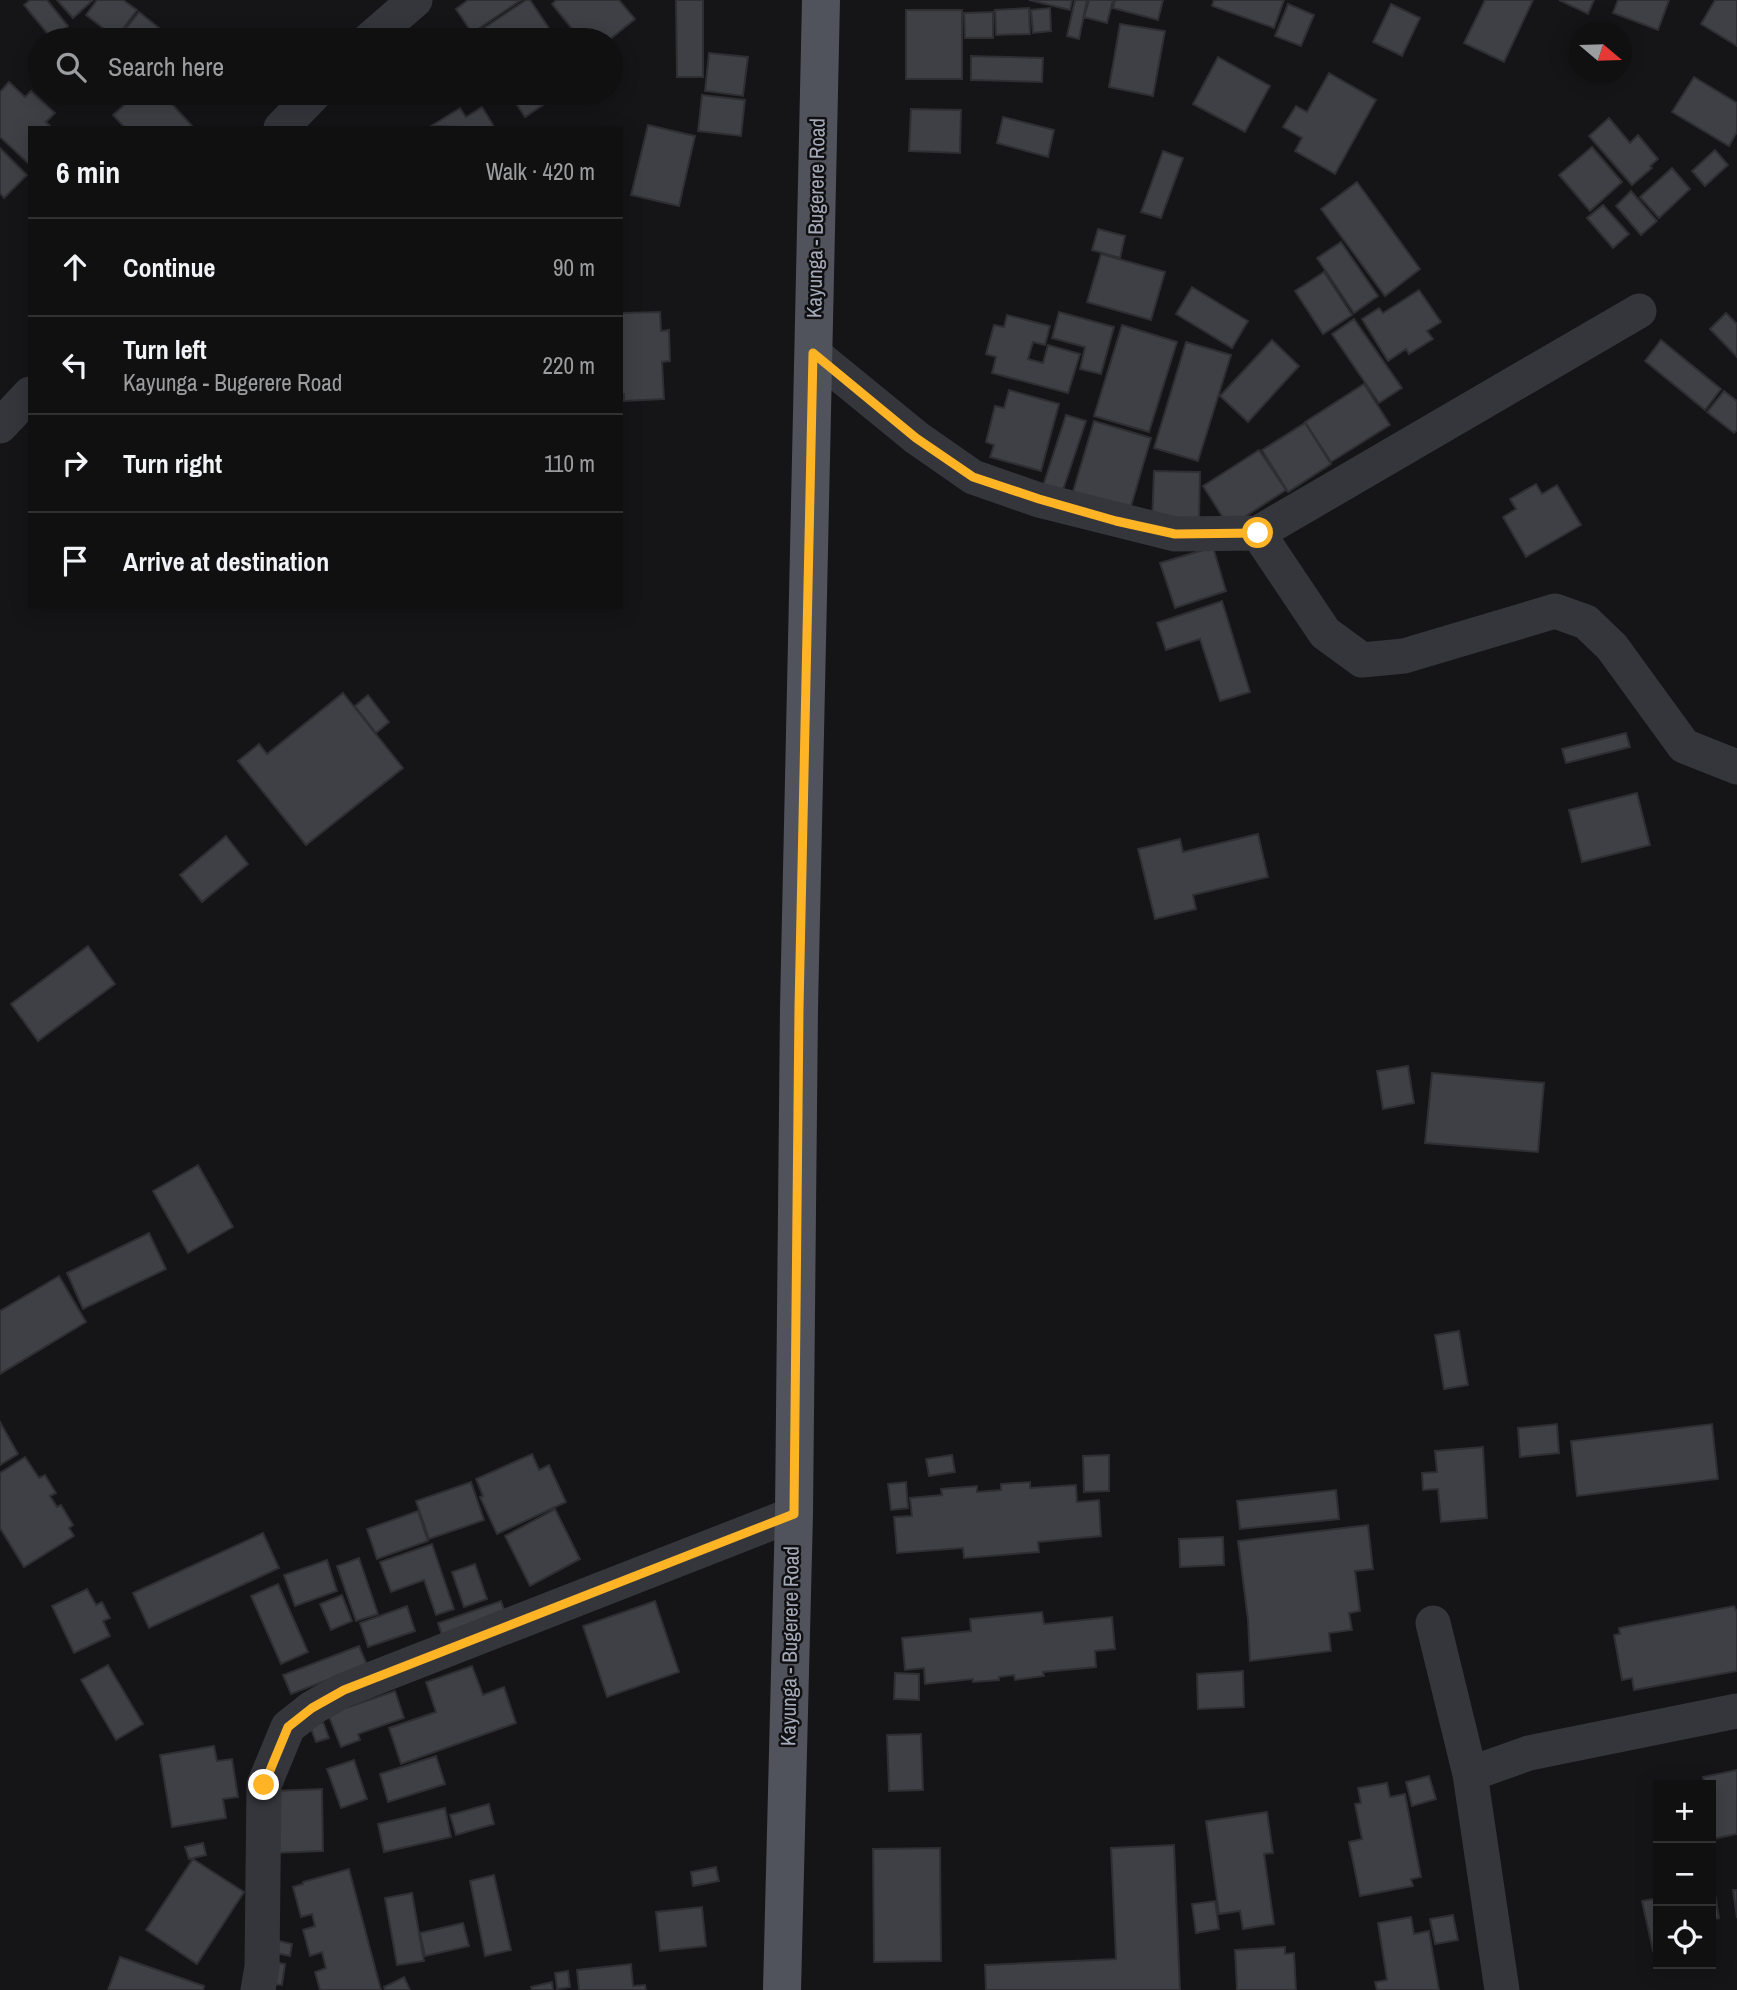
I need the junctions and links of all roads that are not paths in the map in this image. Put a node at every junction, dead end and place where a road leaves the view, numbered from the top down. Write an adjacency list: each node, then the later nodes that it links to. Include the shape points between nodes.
1 (415, 0): 3 (street)
2 (821, 0): 7 (main road, Kayunga - Bugerere Road)
3 (383, 28)
4 (303, 105): 5 (street)
5 (283, 126)
6 (1639, 311): 10 (street)
7 (813, 353): 10 (street, via 916,438 973,477 1052,503 1175,534); 12 (main road, Kayunga - Bugerere Road)
8 (28, 396): 9 (street)
9 (0, 426)
10 (1258, 533): 11 (street, via 1325,633 1362,660 1404,656 1555,611 1586,622 1612,647 1684,746)
11 (1737, 766)
12 (794, 1514): 16 (street, via 344,1690 288,1727 264,1785); 17 (main road, Kayunga - Bugerere Road)
13 (1433, 1623): 15 (street)
14 (1737, 1711): 15 (street, via 1529,1753)
15 (1470, 1774): 18 (street)
16 (258, 1990)
17 (782, 1990)
18 (1502, 1990)

